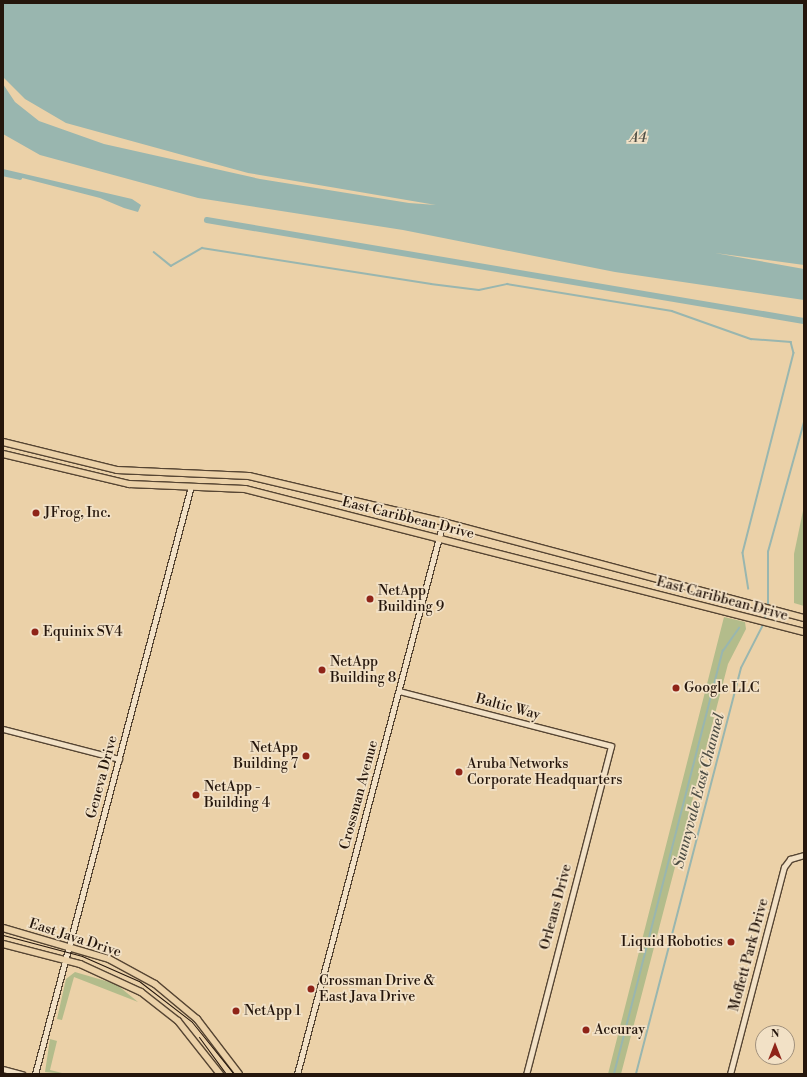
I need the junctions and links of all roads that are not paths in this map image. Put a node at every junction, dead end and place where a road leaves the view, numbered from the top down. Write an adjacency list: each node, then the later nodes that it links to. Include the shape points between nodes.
1 (3, 442): 4 (main road, East Caribbean Drive, via 117,470 249,476)
2 (3, 454): 3 (main road, East Caribbean Drive, via 111,481 153,486)
3 (191, 486): 5 (main road, East Caribbean Drive, via 245,489); 11 (street, Geneva Drive)
4 (443, 522): 5 (street, Crossman Avenue); 6 (main road, East Caribbean Drive)
5 (440, 539): 7 (main road, East Caribbean Drive); 8 (street, Crossman Avenue)
6 (804, 618)
7 (804, 632)
8 (399, 691): 10 (street, Baltic Way); 22 (street, Crossman Avenue)
9 (3, 729): 11 (street)
10 (611, 746): 23 (street, Orleans Drive)
11 (119, 759): 15 (street, Geneva Drive)
12 (804, 855): 24 (street, Moffett Park Drive, via 790,859 784,867)
13 (3, 928): 15 (main road, East Java Drive)
14 (3, 944): 16 (main road, East Java Drive)
15 (69, 946): 16 (street, Geneva Drive); 21 (main road, East Java Drive, via 132,970 178,1000)
16 (65, 960): 19 (street, Geneva Drive); 20 (main road, East Java Drive, via 121,980 160,1006 194,1038)
17 (3, 1069): 18 (street)
18 (22, 1074)
19 (35, 1074)
20 (220, 1074)
21 (239, 1074)
22 (297, 1074)
23 (526, 1074)
24 (730, 1074)

